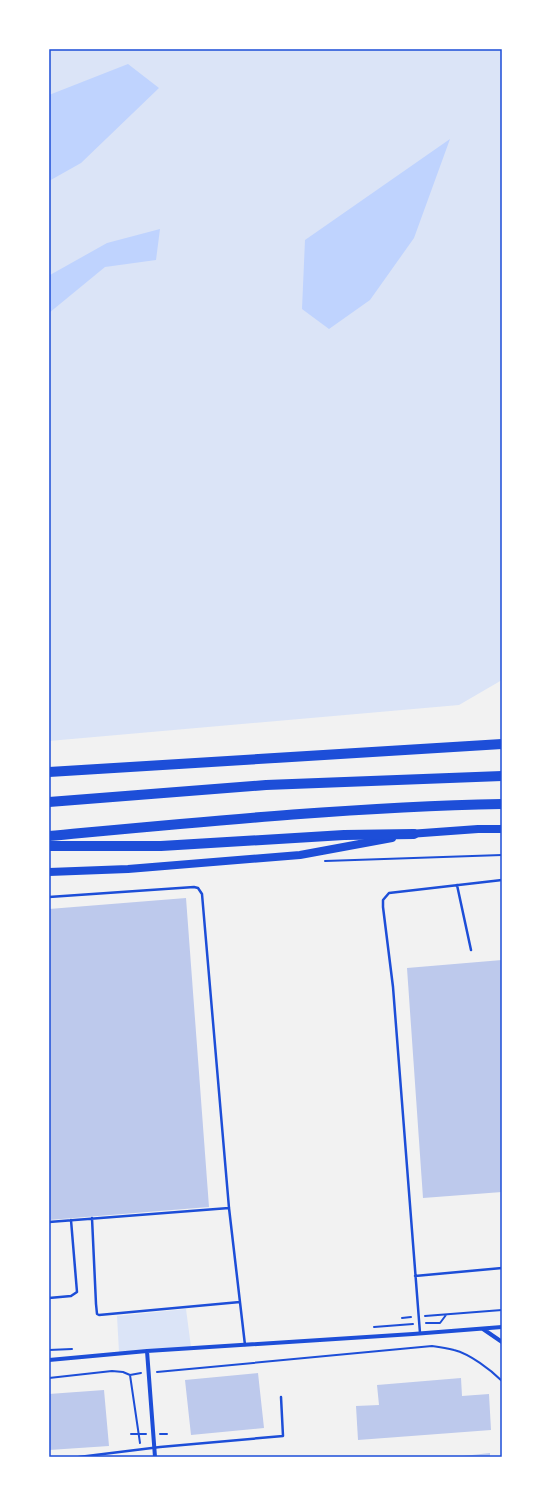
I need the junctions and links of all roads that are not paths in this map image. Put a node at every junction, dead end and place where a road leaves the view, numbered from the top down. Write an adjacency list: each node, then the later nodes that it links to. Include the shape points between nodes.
1 (502, 744): 2 (highway)
2 (49, 772)
3 (502, 776): 4 (highway, via 266,785)
4 (49, 802)
5 (502, 804): 8 (highway, via 463,804 273,816)
6 (502, 829): 7 (main road)
7 (414, 834): 9 (highway, via 344,835 161,846); 10 (main road, via 300,855 128,870)
8 (49, 836)
9 (49, 846)
10 (49, 872)
11 (502, 880): 12 (lane)
12 (458, 885): 14 (lane); 20 (lane, via 389,893 383,900 393,987)
13 (49, 897): 15 (lane, via 194,887 202,894)
14 (471, 950)
15 (229, 1208): 16 (lane); 22 (lane)
16 (92, 1218): 17 (lane); 22 (lane, via 98,1315)
17 (71, 1220): 18 (lane); 21 (lane, via 77,1292 71,1296)
18 (49, 1222)
19 (502, 1268): 20 (lane)
20 (415, 1276): 25 (lane)
21 (49, 1298)
22 (240, 1302): 27 (lane)
23 (502, 1327): 24 (street)
24 (483, 1329): 25 (street); 26 (street)
25 (420, 1334): 27 (street)
26 (502, 1342)
27 (245, 1345): 28 (street)
28 (147, 1351): 29 (street); 31 (street)
29 (49, 1360)
30 (281, 1397): 31 (lane, via 283,1436)
31 (155, 1448): 32 (lane); 33 (street)
32 (79, 1457)
33 (155, 1457)

